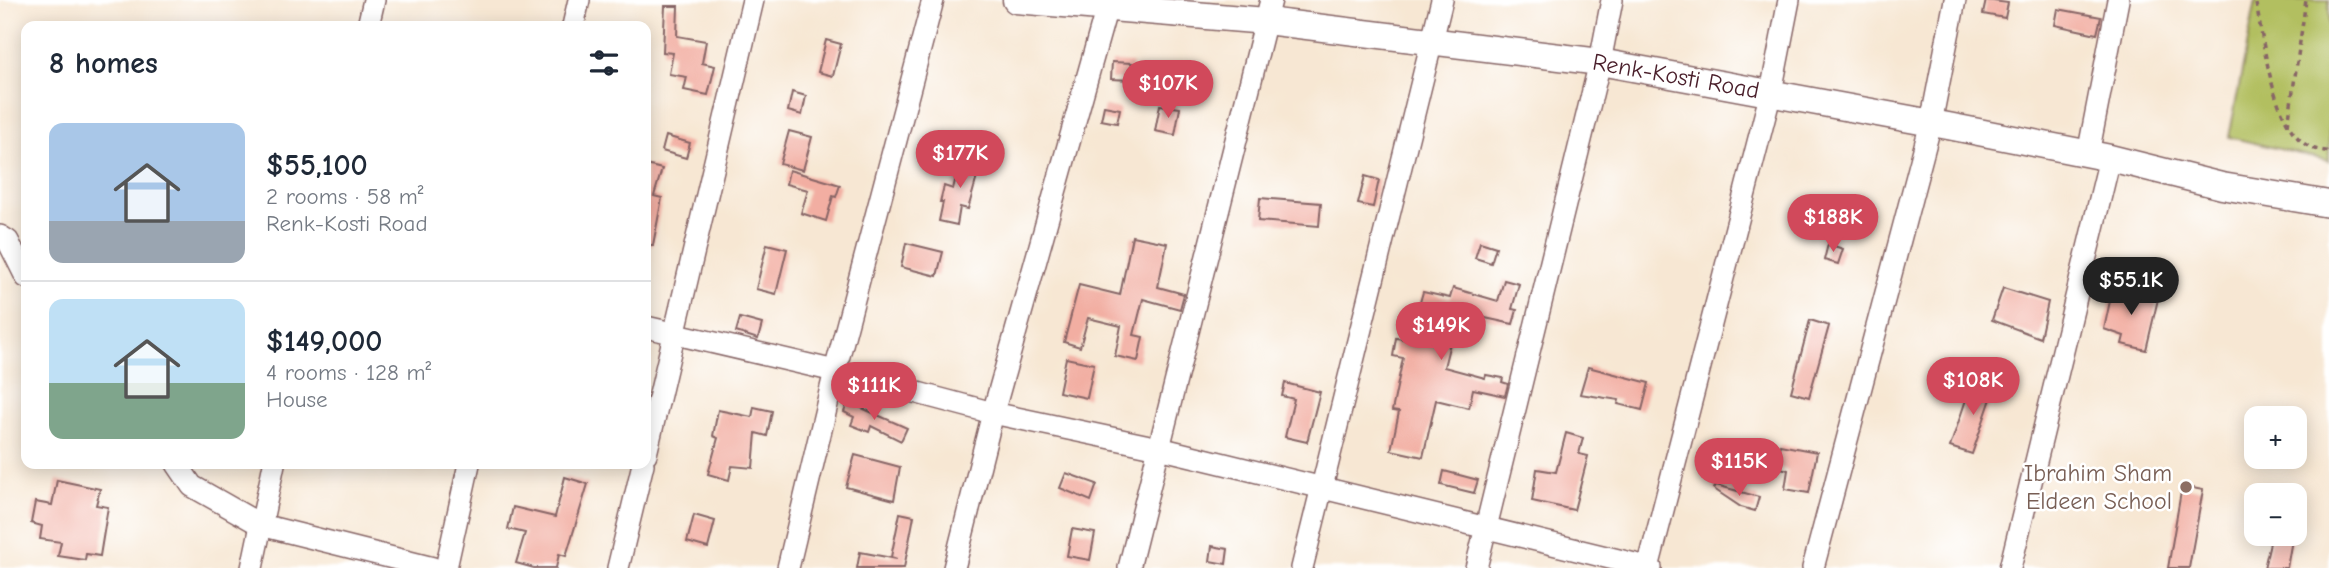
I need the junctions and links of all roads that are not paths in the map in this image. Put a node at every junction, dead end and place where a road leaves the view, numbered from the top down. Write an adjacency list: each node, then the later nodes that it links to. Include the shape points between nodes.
1 (374, 0): 13 (street)
2 (579, 0): 14 (street)
3 (753, 0): 24 (street)
4 (933, 0): 25 (street)
5 (1016, 0): 11 (main road, Renk-Kosti Road)
6 (1442, 0): 15 (street)
7 (1612, 0): 16 (street)
8 (1789, 0): 17 (street)
9 (1955, 0): 18 (street)
10 (2118, 0): 19 (street)
11 (1109, 4): 12 (main road, Renk-Kosti Road); 26 (street)
12 (1269, 11): 15 (main road, Renk-Kosti Road); 28 (street)
13 (369, 21)
14 (574, 21)
15 (1433, 40): 16 (main road, Renk-Kosti Road); 33 (street)
16 (1600, 62): 17 (main road, Renk-Kosti Road); 35 (street)
17 (1771, 92): 18 (main road, Renk-Kosti Road); 45 (street)
18 (1931, 123): 19 (main road, Renk-Kosti Road); 46 (street)
19 (2099, 156): 20 (main road, Renk-Kosti Road, via 2222,186); 47 (street)
20 (2329, 204)
21 (0, 236): 22 (street, via 9,241)
22 (21, 266)
23 (651, 328): 24 (street)
24 (675, 334): 25 (street); 27 (street)
25 (835, 371): 26 (street); 40 (street)
26 (993, 413): 28 (street); 41 (street)
27 (651, 433)
28 (1159, 448): 33 (street); 42 (street)
29 (180, 469): 34 (street, via 192,486)
30 (273, 469): 34 (street)
31 (468, 469): 38 (street)
32 (642, 469): 39 (street)
33 (1322, 488): 35 (street); 43 (street)
34 (261, 525): 36 (street); 37 (street)
35 (1486, 527): 44 (street); 45 (street)
36 (253, 568)
37 (433, 568)
38 (446, 568)
39 (618, 568)
40 (788, 568)
41 (954, 568)
42 (1129, 568)
43 (1302, 568)
44 (1476, 568)
45 (1649, 568)
46 (1813, 568)
47 (2010, 568)

